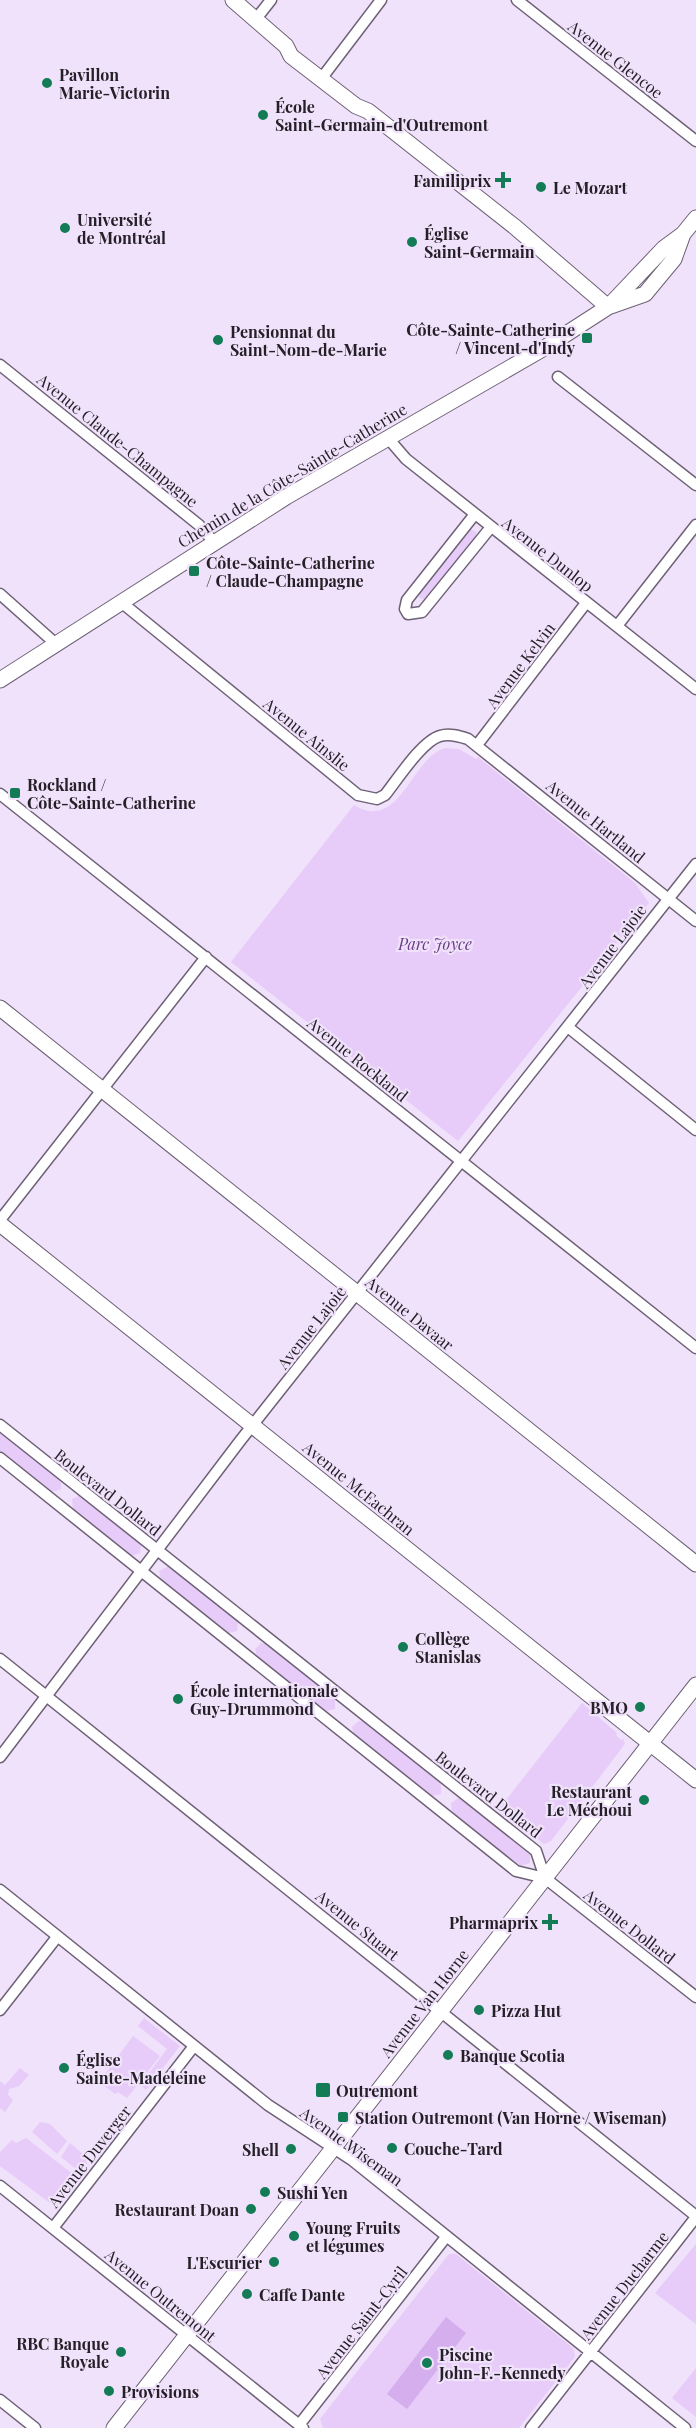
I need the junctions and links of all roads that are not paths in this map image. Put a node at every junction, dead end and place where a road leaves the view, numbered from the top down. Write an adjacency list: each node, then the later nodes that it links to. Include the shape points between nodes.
1 (233, 0): 5 (street)
2 (271, 0): 5 (street)
3 (381, 0): 6 (street)
4 (517, 0): 7 (street, Avenue Glencoe)
5 (256, 19): 6 (street, via 286,46 291,56)
6 (324, 75): 9 (street, via 356,106 368,111 515,227)
7 (696, 141)
8 (696, 218): 9 (street, Chemin de la Côte-Sainte-Catherine, via 683,234 674,259 645,294)
9 (608, 307): 12 (street, Chemin de la Côte-Sainte-Catherine, via 546,347)
10 (0, 364): 17 (street, Avenue Claude-Champagne, via 199,525)
11 (558, 377): 13 (street)
12 (387, 437): 14 (street, Avenue Dunlop, via 406,459); 17 (street, Chemin de la Côte-Sainte-Catherine)
13 (696, 485)
14 (475, 514): 16 (street, Avenue Dunlop); 16 (street, via 407,600 408,614 422,612)
15 (696, 525): 21 (street)
16 (491, 527): 20 (street, Avenue Dunlop)
17 (214, 542): 19 (street, Chemin de la Côte-Sainte-Catherine)
18 (0, 594): 22 (street)
19 (121, 602): 22 (street, Chemin de la Côte-Sainte-Catherine); 25 (street, Avenue Ainslie, via 365,798 385,795 437,736 457,736)
20 (586, 603): 21 (street, Avenue Dunlop); 25 (street, Avenue Kelvin)
21 (617, 626): 24 (street, Avenue Dunlop)
22 (56, 644): 23 (street, Chemin de la Côte-Sainte-Catherine)
23 (0, 680)
24 (696, 689)
25 (477, 745): 28 (street, Avenue Hartland)
26 (0, 794): 30 (street, Avenue Rockland)
27 (696, 864): 28 (street, Avenue Lajoie)
28 (668, 900): 29 (street, Avenue Hartland); 32 (street, Avenue Lajoie)
29 (696, 921)
30 (206, 957): 33 (street); 35 (street, Avenue Rockland)
31 (0, 1008): 33 (street, Avenue Davaar)
32 (569, 1028): 34 (street); 35 (street, Avenue Lajoie)
33 (102, 1090): 36 (street); 37 (street, Avenue Davaar)
34 (696, 1130)
35 (461, 1161): 37 (street, Avenue Lajoie); 38 (street, Avenue Rockland)
36 (0, 1222): 40 (street, Avenue McEachran)
37 (356, 1294): 40 (street, Avenue Lajoie); 43 (street, Avenue Davaar)
38 (696, 1348)
39 (0, 1425): 42 (street, Boulevard Dollard)
40 (252, 1426): 42 (street, Avenue Lajoie); 48 (street, Avenue McEachran)
41 (0, 1458): 44 (street)
42 (157, 1550): 44 (street, Avenue Lajoie); 51 (street, Boulevard Dollard, via 536,1851)
43 (696, 1564)
44 (141, 1571): 47 (street, Avenue Lajoie); 51 (street, via 516,1871)
45 (0, 1659): 47 (street, Avenue Stuart)
46 (696, 1685): 48 (street, Avenue Van Horne)
47 (46, 1696): 49 (street, Avenue Lajoie); 56 (street, Avenue Stuart)
48 (650, 1743): 50 (street, Avenue McEachran); 51 (street, Avenue Van Horne)
49 (0, 1757)
50 (696, 1780)
51 (545, 1878): 54 (street, Avenue Dollard); 56 (street, Avenue Van Horne)
52 (0, 1890): 53 (street, Avenue Wiseman)
53 (57, 1936): 55 (street); 57 (street, Avenue Wiseman)
54 (696, 1997)
55 (0, 2010)
56 (440, 2011): 58 (street, Avenue Van Horne); 60 (street, Avenue Stuart)
57 (194, 2046): 58 (street, Avenue Wiseman, via 268,2105); 61 (street, Avenue Duverger)
58 (333, 2148): 62 (street, Avenue Wiseman); 63 (street, Avenue Van Horne)
59 (0, 2186): 61 (street, Avenue Outremont)
60 (696, 2217): 64 (street, Avenue Ducharme)
61 (53, 2228): 63 (street, Avenue Outremont)
62 (446, 2237): 64 (street, Avenue Wiseman); 66 (street, Avenue Saint-Cyril)
63 (186, 2336): 66 (street, Avenue Outremont); 68 (street, Avenue Van Horne)
64 (590, 2353): 69 (street, Avenue Ducharme); 70 (street, Avenue Wiseman)
65 (0, 2400): 67 (street)
66 (301, 2427)
67 (35, 2428)
68 (114, 2428)
69 (531, 2428)
70 (685, 2428)

